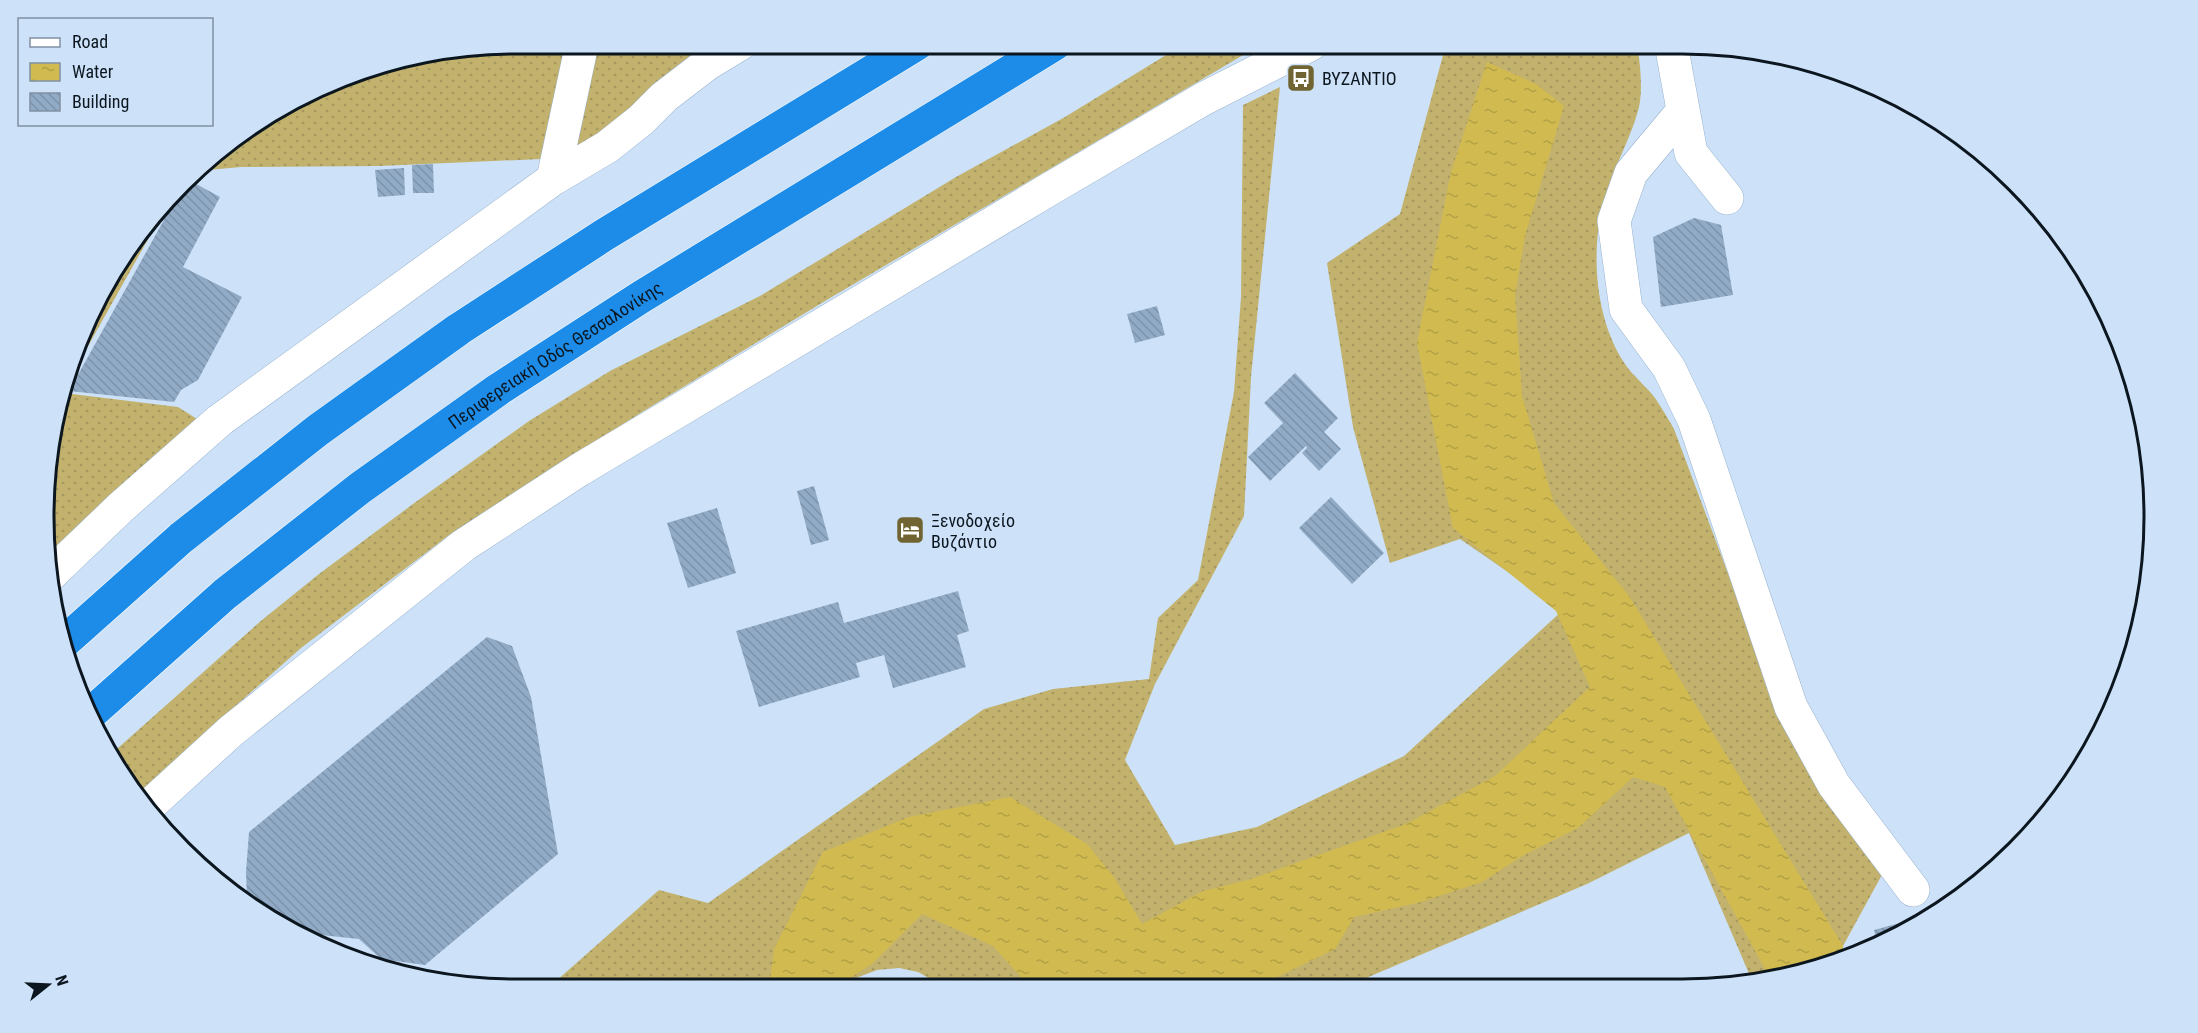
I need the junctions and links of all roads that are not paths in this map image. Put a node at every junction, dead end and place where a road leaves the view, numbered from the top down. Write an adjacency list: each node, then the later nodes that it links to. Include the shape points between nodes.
1 (580, 54): 8 (street)
2 (724, 54): 8 (street, via 664,97 607,147)
3 (901, 54): 11 (highway, via 604,235 459,329 318,430 181,538)
4 (1039, 54): 12 (highway, Περιφερειακή Οδός Θεσσαλονίκης, via 651,291 499,389 360,488 225,594)
5 (1291, 54): 13 (street, via 1203,99 1091,164 579,470 464,545 231,731)
6 (1673, 54): 7 (street)
7 (1682, 112): 9 (street, via 1691,153); 14 (street, via 1631,173 1614,221 1626,309 1669,368 1694,420 1791,707 1834,785)
8 (553, 179): 10 (street, via 220,420)
9 (1727, 198)
10 (57, 568)
11 (70, 637)
12 (96, 709)
13 (153, 802)
14 (1913, 890)

